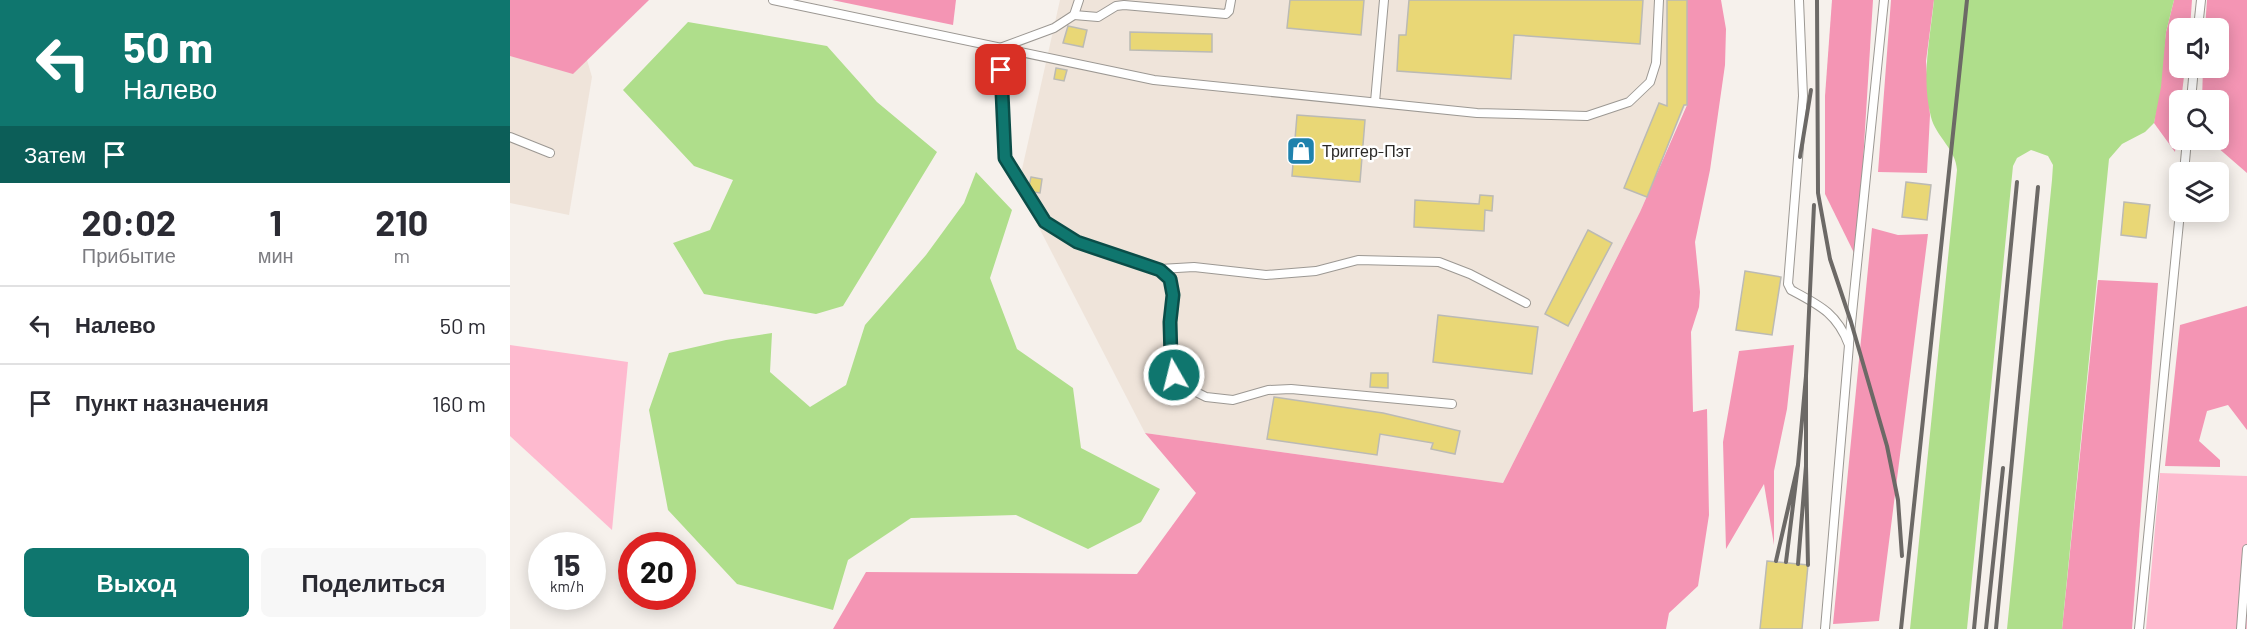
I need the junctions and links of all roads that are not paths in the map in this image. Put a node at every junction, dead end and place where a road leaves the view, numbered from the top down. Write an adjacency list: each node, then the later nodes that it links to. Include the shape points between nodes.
1 (774, 0): 12 (lane)
2 (1079, 0): 10 (lane)
3 (1231, 0): 9 (lane, via 1229,11 1220,14)
4 (1384, 0): 13 (lane)
5 (1659, 0): 13 (lane, via 1656,63 1650,82 1629,102 1587,116 1477,113)
6 (1799, 0): 19 (lane, via 1803,96 1788,284 1791,291 1811,299 1842,327)
7 (1884, 0): 19 (lane)
8 (2201, 0): 11 (lane)
9 (1138, 3): 10 (lane, via 1116,6 1098,17)
10 (1074, 15): 12 (lane, via 1054,28)
11 (2199, 18)
12 (1000, 48): 13 (lane, via 1154,80); 17 (lane, via 1005,158 1045,222 1077,242)
13 (1375, 102)
14 (510, 137): 15 (lane)
15 (550, 153)
16 (2179, 222): 23 (lane)
17 (1160, 270): 18 (lane, via 1194,267 1266,275 1316,271 1358,260 1439,262); 20 (lane, via 1170,279 1173,295 1170,322 1174,375 1184,386 1206,397 1233,400 1268,390 1291,389)
18 (1526, 303)
19 (1849, 345): 22 (lane)
20 (1452, 404)
21 (2247, 549): 24 (lane)
22 (1825, 629)
23 (2139, 629)
24 (2241, 629)

